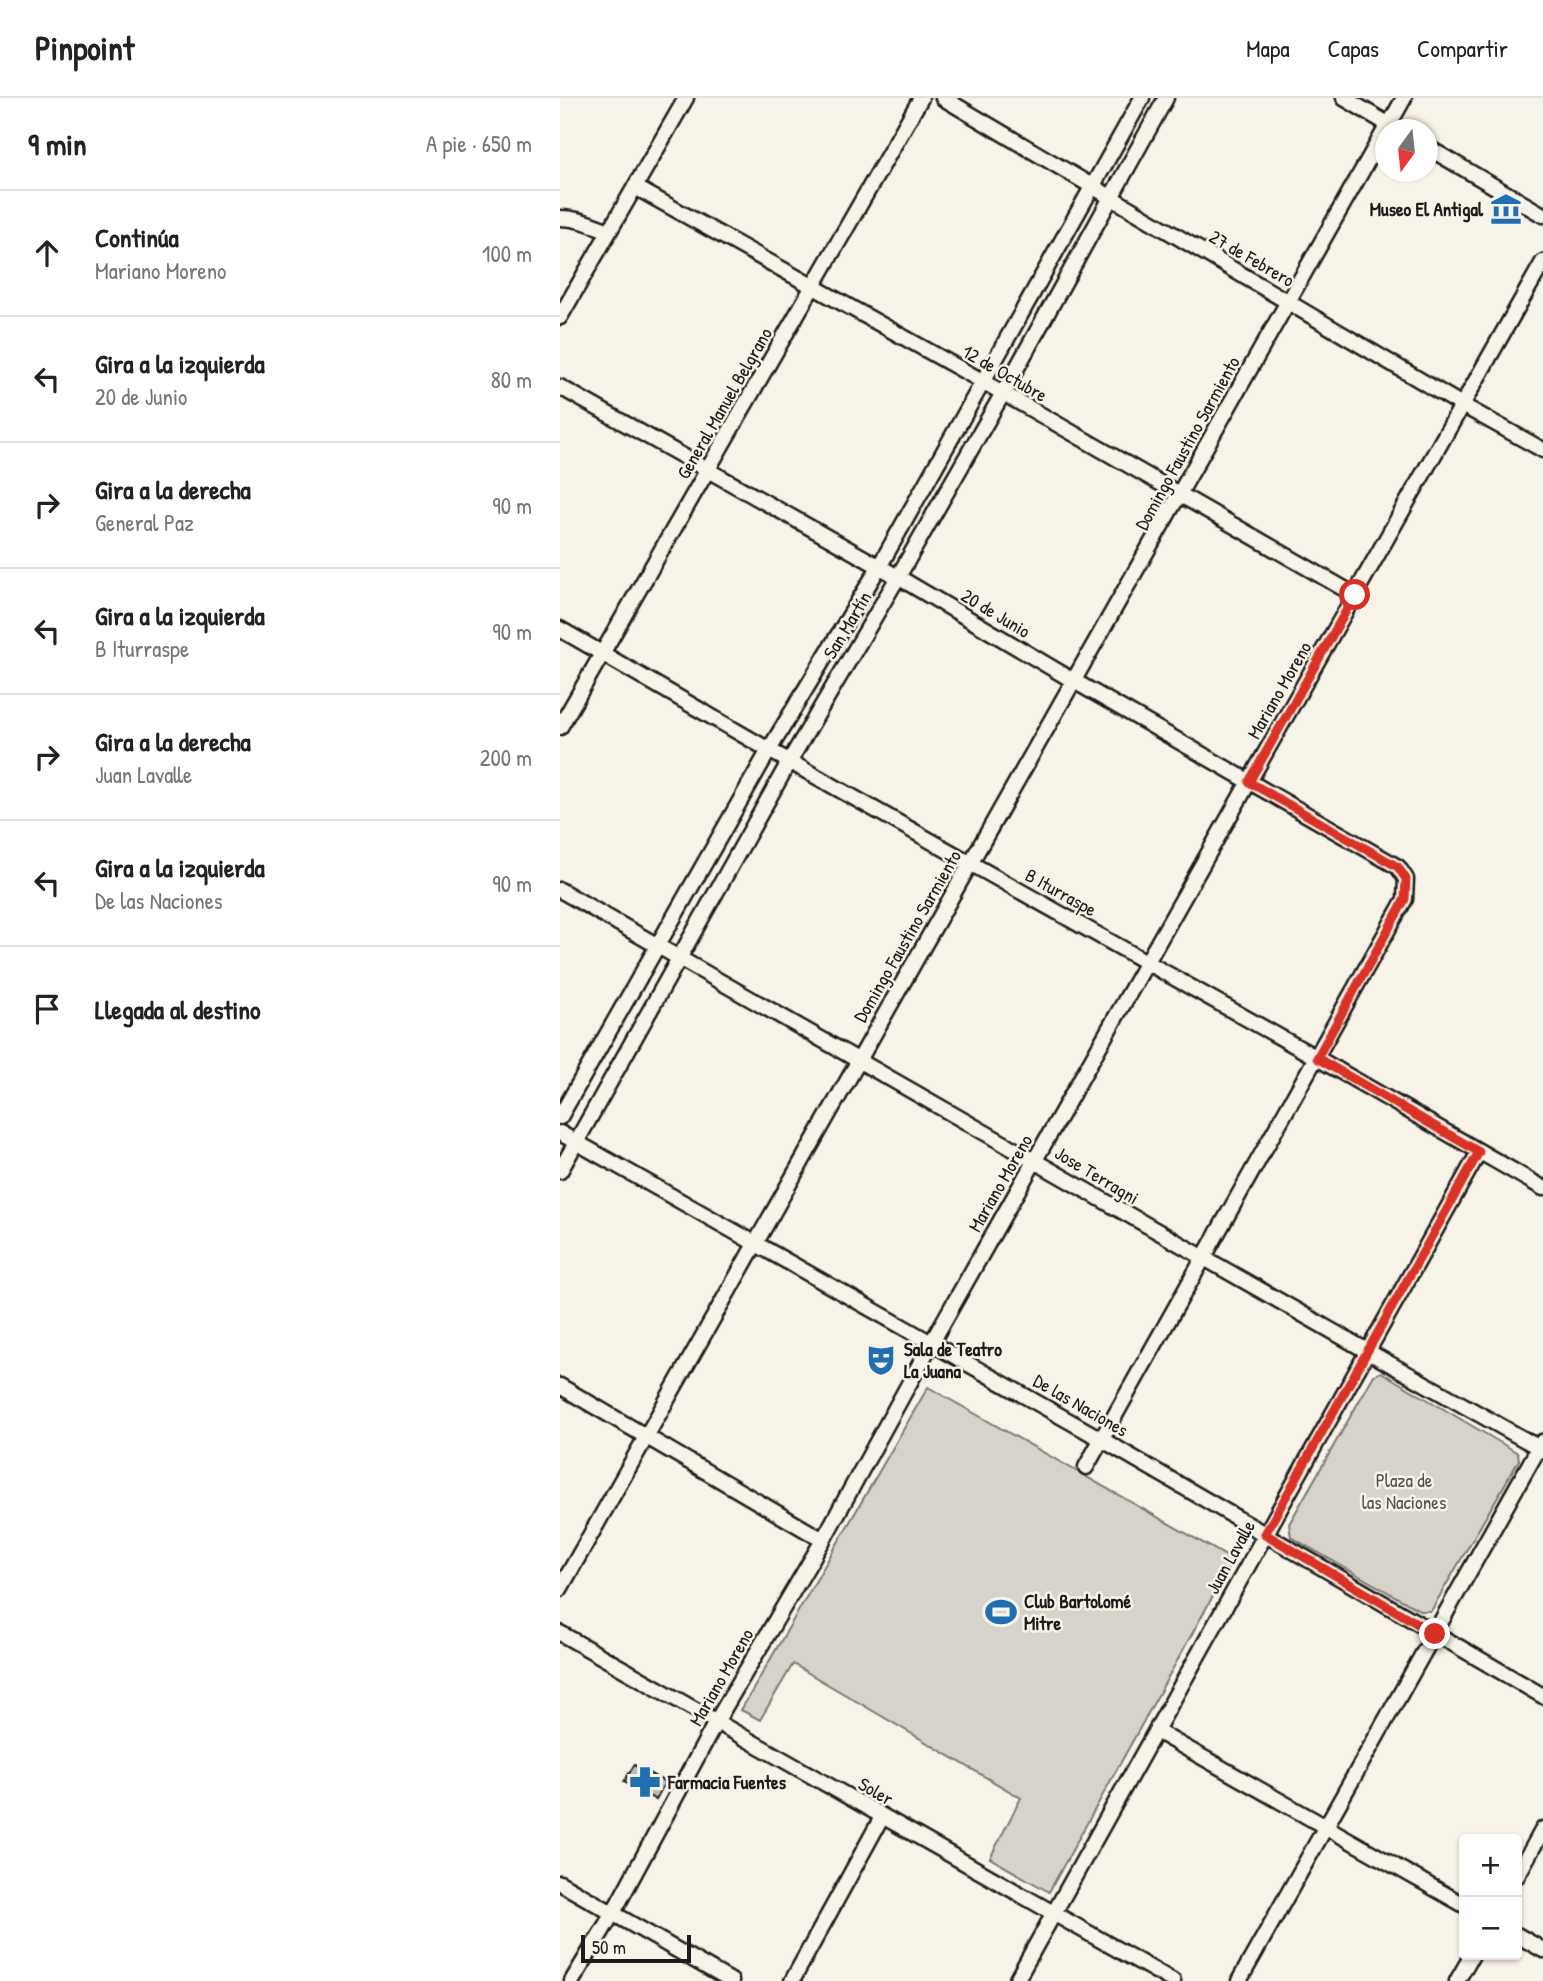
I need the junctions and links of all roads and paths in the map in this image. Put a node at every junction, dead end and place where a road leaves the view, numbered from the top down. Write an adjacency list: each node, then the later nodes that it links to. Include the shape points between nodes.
1 (686, 98): 12 (street)
2 (921, 98): 19 (street, General Manuel Belgrano)
3 (943, 98): 13 (street, 27 de Febrero)
4 (1142, 98): 13 (street, San Martín)
5 (1166, 98): 14 (street, San Martín)
6 (1344, 98): 8 (street)
7 (1404, 98): 9 (street, Domingo Faustino Sarmiento)
8 (1376, 119)
9 (1394, 119)
10 (1438, 153): 15 (street)
11 (1375, 154): 20 (street, Domingo Faustino Sarmiento)
12 (635, 187): 17 (street); 19 (street, 12 de Octubre)
13 (1093, 187): 14 (street, 27 de Febrero); 22 (street, San Martín)
14 (1110, 197): 20 (street, 27 de Febrero); 24 (street, San Martín)
15 (1543, 215)
16 (560, 218): 17 (street)
17 (609, 231): 21 (street)
18 (1543, 262): 25 (street, Mariano Moreno)
19 (812, 287): 22 (street, 12 de Octubre); 27 (street, General Manuel Belgrano)
20 (1288, 302): 25 (street, 27 de Febrero); 28 (street, Domingo Faustino Sarmiento)
21 (560, 317)
22 (982, 381): 24 (street, 12 de Octubre); 29 (street, San Martín)
23 (560, 387): 27 (street, 20 de Junio)
24 (1003, 393): 28 (street, 12 de Octubre); 30 (street, San Martín)
25 (1462, 405): 26 (street, 27 de Febrero); 31 (street, Mariano Moreno)
26 (1543, 450)
27 (707, 471): 29 (street, 20 de Junio); 33 (street, General Manuel Belgrano)
28 (1179, 495): 31 (street, 12 de Octubre); 34 (street, Domingo Faustino Sarmiento)
29 (879, 566): 30 (street, 20 de Junio); 36 (street, San Martín)
30 (898, 577): 34 (street, 20 de Junio); 37 (street, San Martín)
31 (1355, 595): 38 (street, Mariano Moreno)
32 (560, 629): 33 (street, B Iturraspe)
33 (602, 654): 35 (street, General Manuel Belgrano); 36 (street, B Iturraspe)
34 (1074, 681): 38 (street, 20 de Junio); 39 (street, Domingo Faustino Sarmiento)
35 (560, 727)
36 (769, 750): 37 (street, B Iturraspe); 41 (street, San Martín)
37 (789, 762): 39 (street, B Iturraspe); 42 (street, San Martín)
38 (1249, 782): 43 (street, Mariano Moreno); 44 (street, 20 de Junio, via 1398,867 1406,879 1405,899)
39 (971, 864): 43 (street, B Iturraspe); 45 (street, Domingo Faustino Sarmiento)
40 (560, 890): 41 (street, Jose Terragni)
41 (658, 946): 42 (street, Jose Terragni); 46 (street, San Martín)
42 (679, 957): 45 (street, Jose Terragni); 48 (street, San Martín)
43 (1147, 963): 44 (street, B Iturraspe); 50 (street, Mariano Moreno)
44 (1317, 1058): 49 (street, B Iturraspe); 54 (street)
45 (859, 1060): 50 (street, Jose Terragni); 53 (street, Domingo Faustino Sarmiento)
46 (560, 1117)
47 (560, 1133): 48 (street, De las Naciones)
48 (576, 1141): 51 (street, San Martín); 53 (street, De las Naciones)
49 (1479, 1152): 52 (street, B Iturraspe); 56 (street, Juan Lavalle)
50 (1035, 1160): 54 (street, Jose Terragni); 55 (street, Mariano Moreno)
51 (560, 1171)
52 (1543, 1188)
53 (755, 1245): 55 (street, De las Naciones); 58 (street, Domingo Faustino Sarmiento)
54 (1203, 1259): 56 (street, Jose Terragni); 59 (street)
55 (932, 1342): 59 (street, De las Naciones); 63 (street, Mariano Moreno)
56 (1368, 1352): 60 (street, Jose Terragni); 62 (street, Juan Lavalle)
57 (560, 1386): 58 (street)
58 (647, 1437): 63 (street); 64 (street, Domingo Faustino Sarmiento)
59 (1101, 1439): 61 (street); 62 (street, De las Naciones)
60 (1542, 1446): 66 (street)
61 (1086, 1467)
62 (1265, 1534): 66 (street, De las Naciones); 69 (street, Juan Lavalle)
63 (823, 1540): 68 (street, Mariano Moreno)
64 (560, 1589)
65 (560, 1633): 68 (street, Soler)
66 (1435, 1634): 67 (street, De las Naciones); 71 (street)
67 (1543, 1696)
68 (716, 1722): 70 (street, Soler); 76 (street, Mariano Moreno)
69 (1156, 1731): 71 (street); 77 (street, Juan Lavalle)
70 (883, 1817): 77 (street, Soler); 83 (street)
71 (1326, 1827): 75 (street); 86 (street)
72 (1543, 1829): 73 (street)
73 (1522, 1867)
74 (560, 1883): 76 (street)
75 (1459, 1902)
76 (613, 1913): 81 (street, Mariano Moreno); 82 (street)
77 (1054, 1914): 84 (street, Juan Lavalle); 85 (street, Soler)
78 (1522, 1938): 79 (street)
79 (1543, 1950)
80 (1469, 1960): 87 (street)
81 (572, 1981)
82 (731, 1981)
83 (792, 1981)
84 (1016, 1981)
85 (1173, 1981)
86 (1239, 1981)
87 (1457, 1981)

